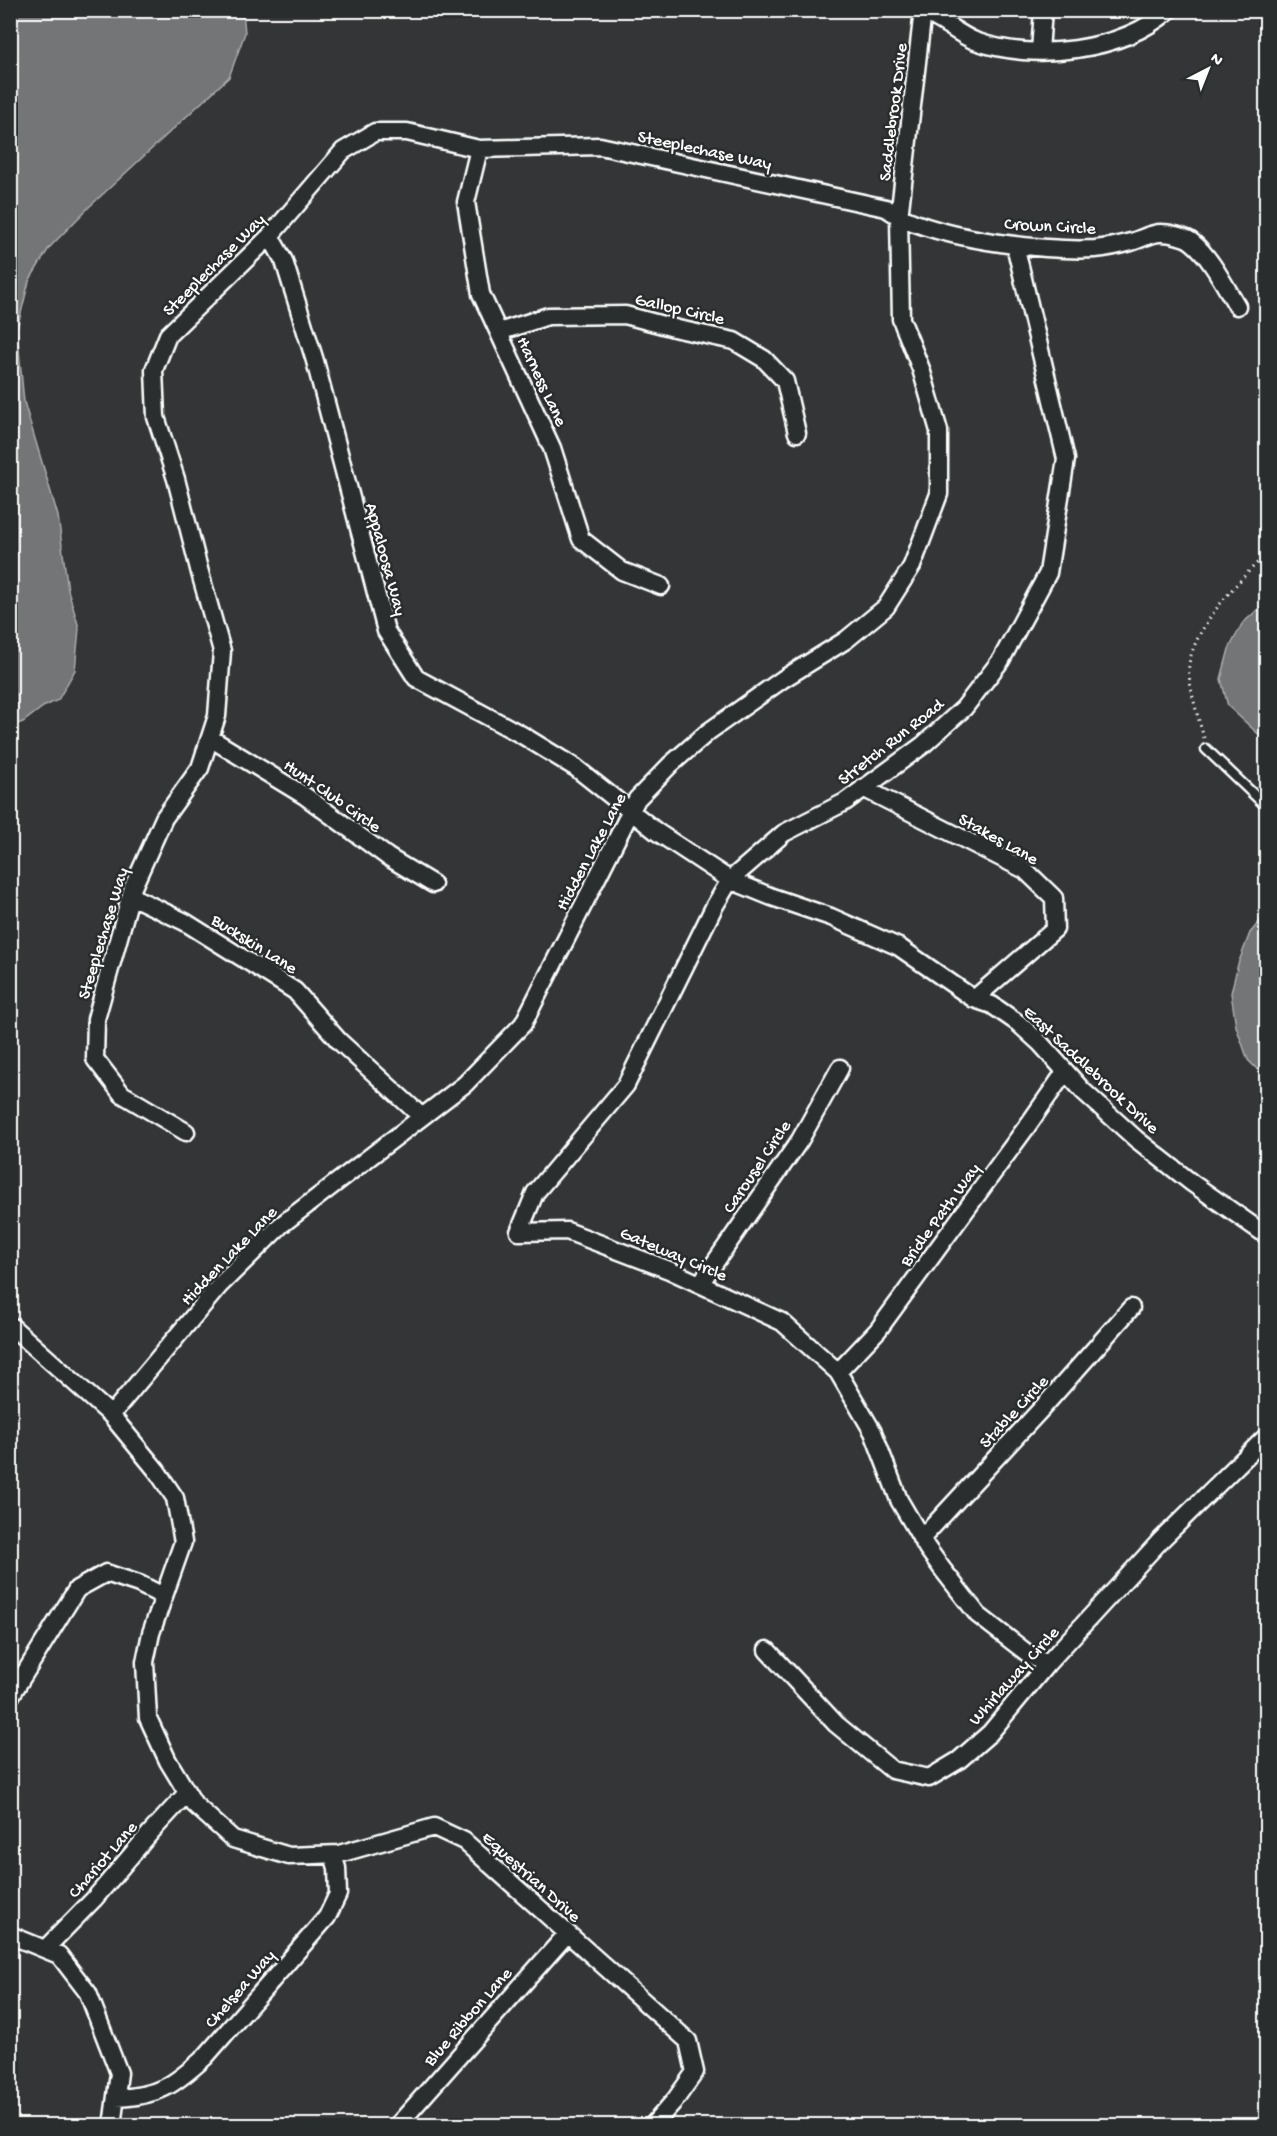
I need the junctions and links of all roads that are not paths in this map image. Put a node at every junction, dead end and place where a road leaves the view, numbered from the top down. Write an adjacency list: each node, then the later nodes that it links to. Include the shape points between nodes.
1 (1043, 10): 4 (street)
2 (1168, 10): 4 (street, via 1129,36 1060,52)
3 (922, 11): 4 (street, via 973,40 991,46); 6 (street, Saddlebrook Drive)
4 (1040, 51)
5 (479, 149): 6 (street, Steeplechase Way, via 600,146 886,208); 7 (street, Steeplechase Way, via 407,132 375,132 343,151); 10 (street, Harness Lane, via 466,202 482,294)
6 (899, 218): 8 (street, Crown Circle); 17 (street, Hidden Lake Lane, via 901,319 939,431 939,494 912,566 886,607 846,640 708,732 670,765)
7 (270, 236): 13 (street, Steeplechase Way, via 168,335 154,370 156,417 222,651 217,716); 17 (street, Appaloosa Way, via 284,261 315,361 386,631 416,678 576,768)
8 (1015, 245): 9 (street, Crown Circle, via 1096,249 1161,232 1191,241 1212,265); 15 (street, Stretch Run Road, via 1066,459 1048,573 1001,660 964,708 923,745)
9 (1237, 306)
10 (500, 332): 11 (street, Gallop Circle, via 548,316 625,315 734,341 764,359 785,381); 12 (street, Harness Lane, via 552,448 581,539 622,571)
11 (797, 433)
12 (661, 586)
13 (210, 738): 19 (street, Hunt Club Circle); 20 (street, Steeplechase Way, via 200,768 164,818)
14 (1206, 749): 16 (lane)
15 (863, 788): 18 (street, Stretch Run Road, via 845,802 784,832); 21 (street, Stakes Lane, via 1025,870 1054,898 1055,929)
16 (1266, 806)
17 (630, 813): 18 (street, East Saddlebrook Drive); 24 (street, Hidden Lake Lane, via 523,1024 465,1084)
18 (730, 880): 21 (street, East Saddlebrook Drive, via 900,946); 27 (street, Gateway Circle, via 626,1085 535,1193 519,1232 567,1231)
19 (433, 884)
20 (131, 896): 24 (street, Buckskin Lane, via 185,922 295,990 339,1041); 25 (street, Steeplechase Way, via 96,1019 95,1059 122,1094)
21 (974, 999): 23 (street, East Saddlebrook Drive, via 992,1005 1018,1023)
22 (840, 1068): 27 (street, Carousel Circle, via 800,1140)
23 (1065, 1072): 26 (street, East Saddlebrook Drive, via 1136,1139); 30 (street, Bridle Path Way, via 878,1330)
24 (422, 1117): 31 (street, Hidden Lake Lane, via 281,1225 219,1286)
25 (186, 1132)
26 (1266, 1235)
27 (700, 1284): 30 (street, Gateway Circle, via 782,1322)
28 (1131, 1308): 33 (street, Stable Circle)
29 (10, 1325): 31 (street, Equestrian Drive)
30 (837, 1372): 33 (street, Gateway Circle, via 873,1432 898,1500)
31 (111, 1415): 34 (street, Equestrian Drive, via 175,1498 183,1542)
32 (1266, 1437): 36 (street, Whirlaway Circle, via 1161,1540)
33 (921, 1539): 36 (street, Gateway Circle, via 978,1615)
34 (163, 1596): 37 (street, via 106,1573 77,1589); 38 (street, Equestrian Drive, via 145,1662 148,1718)
35 (767, 1650): 36 (street, Whirlaway Circle, via 836,1724 892,1770 929,1778 959,1760 990,1733)
36 (1047, 1664)
37 (10, 1697)
38 (188, 1793): 39 (street, Equestrian Drive, via 194,1804 233,1839 289,1856); 42 (street, Chariot Lane)
39 (333, 1855): 40 (street, Equestrian Drive, via 434,1827 464,1841); 43 (street, Chelsea Way, via 338,1894 327,1917 205,2058 161,2091)
40 (567, 1934): 45 (street, Blue Ribbon Lane); 46 (street, Equestrian Drive, via 688,2041 695,2072)
41 (10, 1935): 42 (street)
42 (45, 1949): 43 (street, via 59,1955 88,1993 119,2073)
43 (116, 2098): 44 (street)
44 (112, 2126)
45 (397, 2126)
46 (652, 2126)

